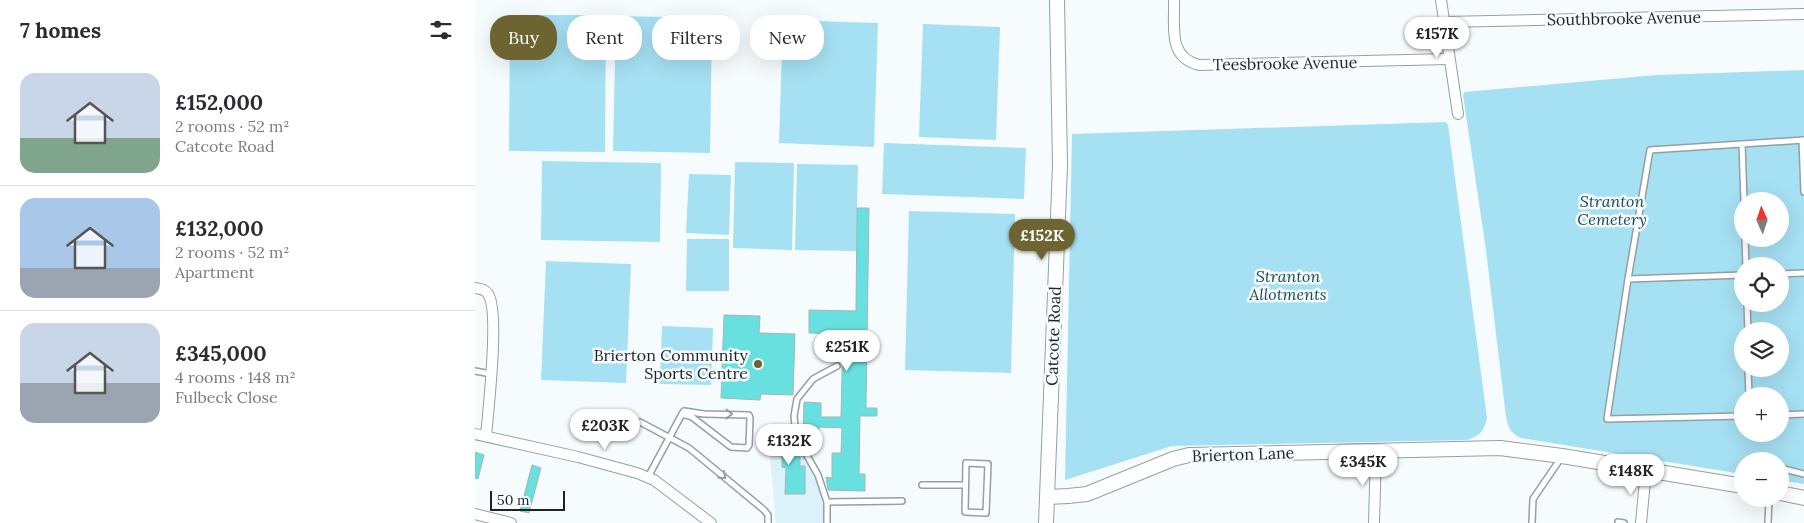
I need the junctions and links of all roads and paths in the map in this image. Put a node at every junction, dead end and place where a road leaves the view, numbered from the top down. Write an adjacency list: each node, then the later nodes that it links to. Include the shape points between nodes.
1 (1057, 0): 38 (street, Catcote Road, via 1060,165)
2 (1174, 0): 6 (street, Teesbrooke Avenue, via 1175,45 1185,60 1199,65)
3 (1441, 0): 5 (street)
4 (1804, 14): 5 (street, Southbrooke Avenue)
5 (1444, 22): 6 (street)
6 (1449, 59): 7 (street, via 1459,97)
7 (1458, 114)
8 (1803, 140): 9 (lane); 11 (lane)
9 (1741, 144): 10 (lane); 15 (lane, via 1650,150)
10 (1744, 192)
11 (1804, 192)
12 (1804, 273): 13 (lane)
13 (1789, 274)
14 (1734, 275): 15 (lane)
15 (1628, 279): 23 (lane, via 1607,419)
16 (475, 288): 19 (street, via 490,295 493,309)
17 (837, 366): 41 (lane, via 813,379 797,399 794,416 796,436 819,474)
18 (475, 371): 19 (lane)
19 (492, 374): 26 (street)
20 (682, 414): 20 (lane, one-way to 20, via 683,411 749,415 749,444 747,448 731,447 692,417); 27 (lane)
21 (1804, 414): 22 (lane)
22 (1789, 415)
23 (1734, 416)
24 (640, 422): 27 (lane)
25 (475, 434): 26 (street)
26 (486, 436): 33 (street)
27 (669, 438): 33 (lane); 46 (lane, one-way to 46, via 689,448 764,510)
28 (1376, 450): 29 (street, Brierton Lane, via 1500,448); 38 (street, Brierton Lane, via 1189,455 1087,494); 49 (street)
29 (1562, 456): 30 (street, Brierton Lane); 50 (lane, via 1533,500)
30 (1646, 470): 35 (street, Brierton Lane); 51 (street)
31 (1789, 470): 32 (lane)
32 (1804, 474)
33 (648, 477): 45 (street)
34 (922, 485): 36 (lane)
35 (1734, 485)
36 (965, 486): 36 (lane, via 966,463 988,464 986,513 965,512)
37 (1789, 495): 39 (street)
38 (1047, 497): 48 (street, Catcote Road)
39 (1804, 498)
40 (902, 501): 41 (lane)
41 (827, 502): 47 (lane)
42 (1769, 507): 52 (lane)
43 (475, 514): 44 (street)
44 (504, 522)
45 (711, 523)
46 (768, 523)
47 (827, 523)
48 (1046, 523)
49 (1374, 523)
50 (1532, 523)
51 (1641, 523)
52 (1768, 523)

